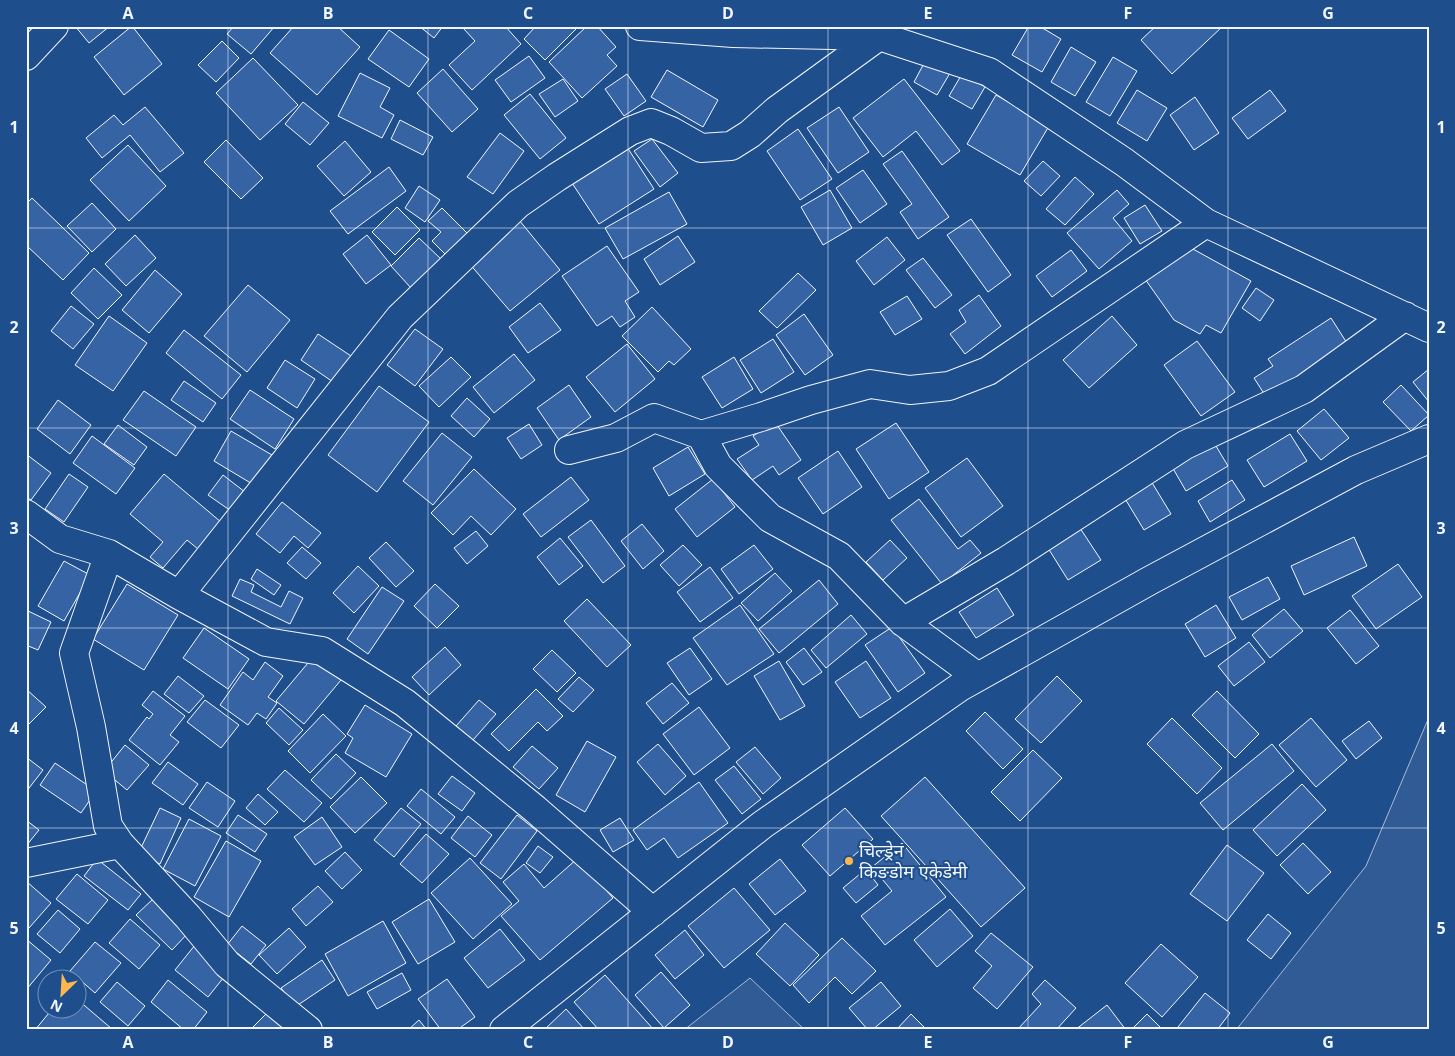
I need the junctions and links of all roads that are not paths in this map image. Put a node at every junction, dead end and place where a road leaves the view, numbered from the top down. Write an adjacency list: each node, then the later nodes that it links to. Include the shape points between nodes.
1 (54, 26): 4 (street)
2 (640, 26): 3 (street, via 733,33)
3 (879, 36): 5 (street, via 989,72 1124,162); 13 (street, via 731,146 701,148 651,123 622,136 518,204 400,317)
4 (26, 56)
5 (1206, 223): 6 (street); 8 (street, via 988,371 949,386 910,390 870,384)
6 (1405, 316): 7 (street); 14 (street, via 1304,389 1185,445 1006,561)
7 (1429, 328)
8 (701, 435): 10 (street, via 654,418 616,438); 14 (street, via 718,466 770,518 839,556)
9 (1429, 439): 15 (street, via 1356,470)
10 (569, 450)
11 (26, 514): 12 (street, via 60,539)
12 (109, 554): 13 (street); 16 (street, via 74,653 108,826)
13 (179, 595): 18 (street, via 266,642 322,650 404,703 535,809)
14 (903, 622): 15 (street)
15 (978, 677): 18 (street, via 762,825)
16 (120, 844): 17 (street); 19 (street, via 227,964)
17 (26, 863)
18 (653, 912): 20 (street)
19 (308, 1030)
20 (504, 1030)

